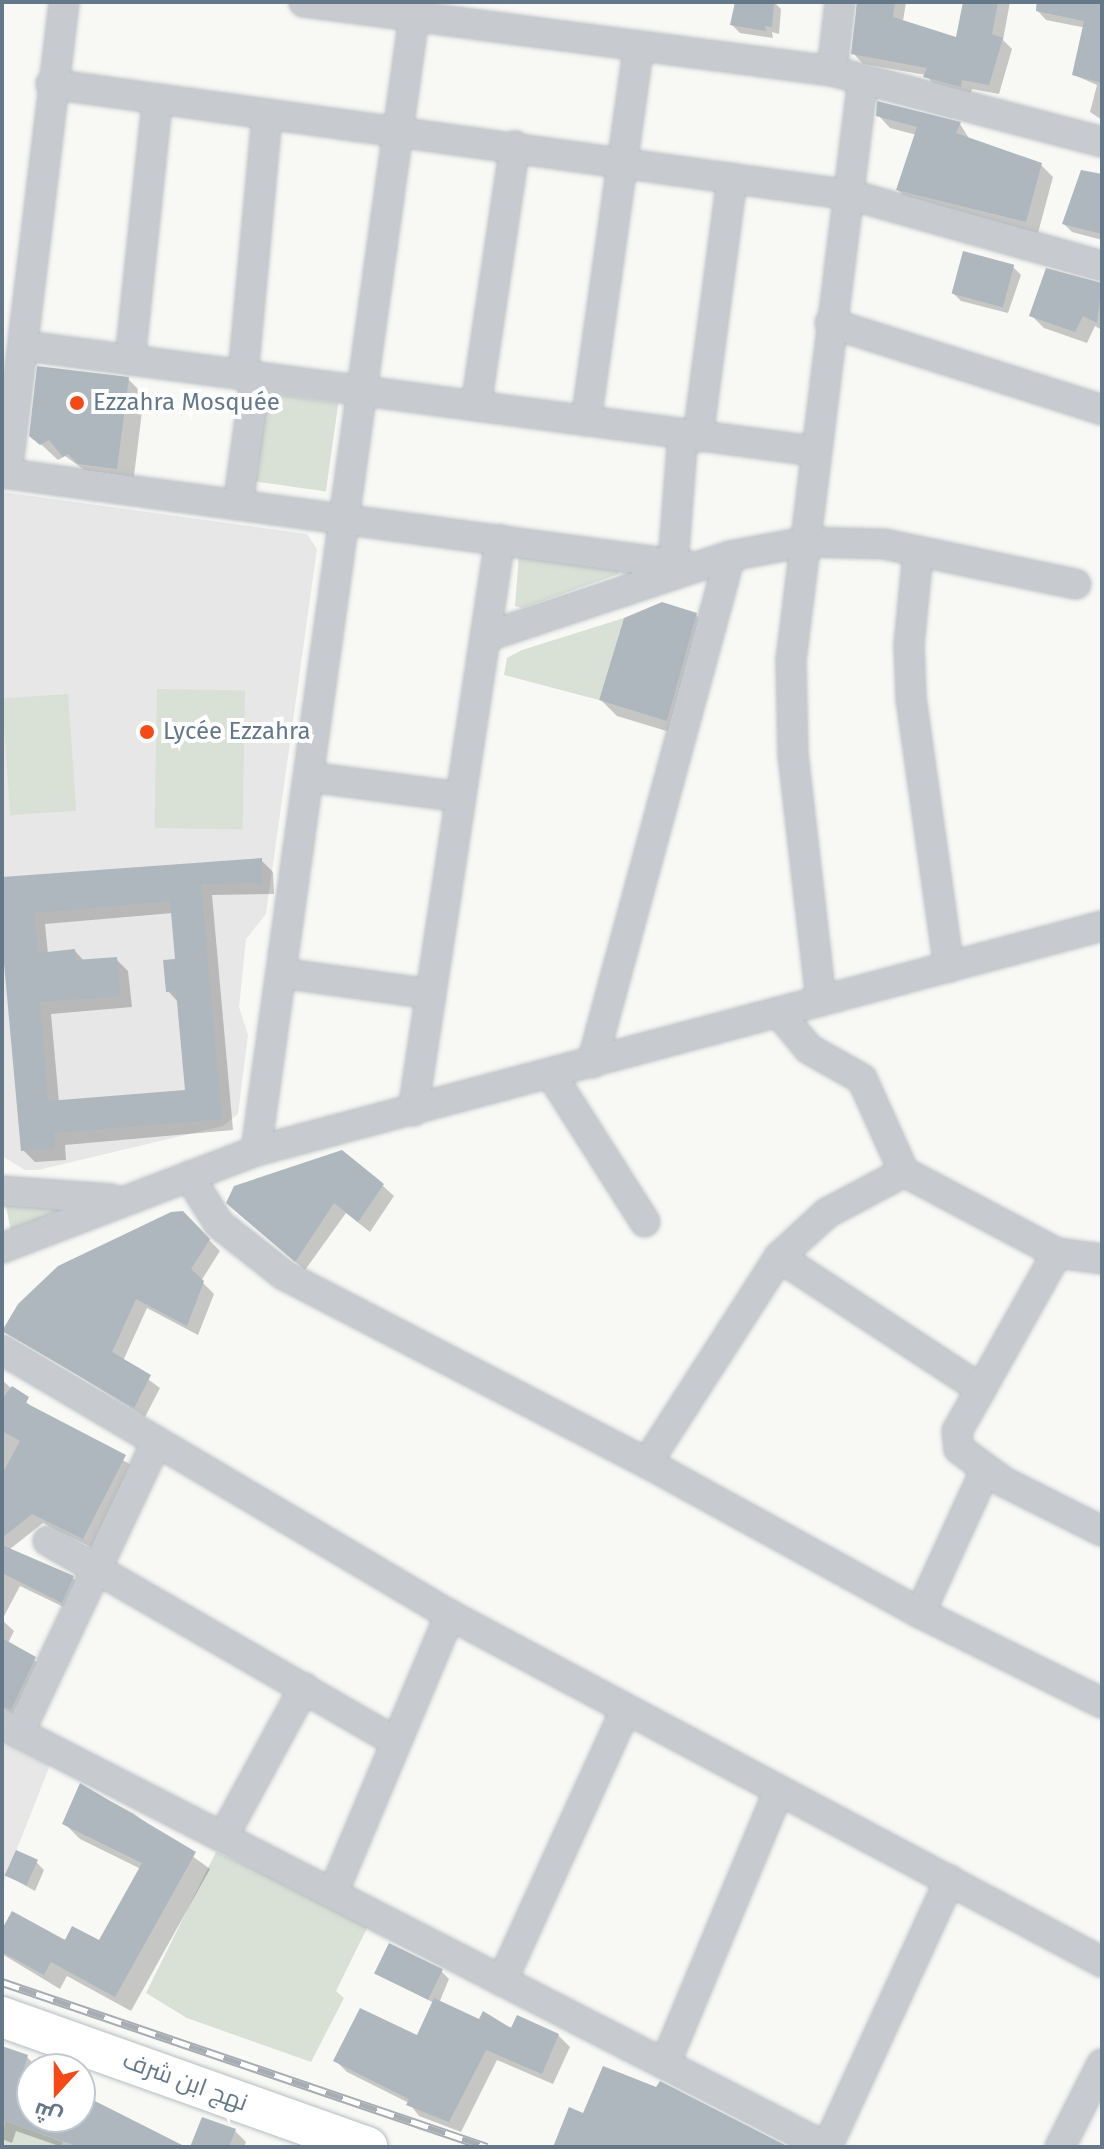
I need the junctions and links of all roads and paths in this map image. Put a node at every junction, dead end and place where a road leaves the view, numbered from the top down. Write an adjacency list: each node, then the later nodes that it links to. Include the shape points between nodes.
1 (64, 2): 8 (street)
2 (304, 2): 4 (street)
3 (840, 2): 6 (street)
4 (415, 9): 5 (street); 11 (street)
5 (639, 46): 6 (street); 14 (street)
6 (832, 71): 7 (street)
7 (863, 79): 12 (street); 16 (street)
8 (51, 84): 9 (street); 19 (street)
9 (157, 103): 10 (street); 20 (street)
10 (267, 115): 11 (street); 21 (street)
11 (401, 130): 13 (street); 22 (street)
12 (1102, 142)
13 (515, 146): 14 (street); 23 (street)
14 (624, 161): 15 (street); 25 (street)
15 (732, 178): 16 (street); 26 (street)
16 (851, 195): 17 (street); 18 (street)
17 (1102, 266)
18 (830, 323): 24 (street); 27 (street)
19 (26, 346): 20 (street); 28 (street)
20 (130, 360): 21 (street)
21 (250, 376): 22 (street); 29 (street)
22 (363, 391): 23 (street); 30 (street)
23 (476, 406): 25 (street)
24 (1102, 410)
25 (586, 421): 26 (street)
26 (690, 435): 27 (street); 35 (street)
27 (814, 451): 32 (street)
28 (4, 474): 29 (street)
29 (238, 505): 30 (street)
30 (345, 519): 31 (street); 38 (street)
31 (500, 540): 35 (street); 37 (street)
32 (805, 542): 33 (street, via 884,544); 34 (street); 44 (street, via 790,711)
33 (918, 553): 36 (street); 41 (street, via 909,645 911,698)
34 (730, 556): 35 (street); 46 (street)
35 (684, 566): 37 (street)
36 (1076, 584)
37 (485, 637): 39 (street)
38 (309, 777): 39 (street); 42 (street)
39 (461, 797): 43 (street)
40 (1102, 926): 41 (street)
41 (949, 967): 44 (street)
42 (281, 973): 43 (street); 49 (street)
43 (431, 994): 48 (street)
44 (821, 1000): 45 (street)
45 (778, 1012): 46 (street); 50 (street, via 809,1049 862,1079)
46 (592, 1063): 47 (street)
47 (551, 1074): 48 (street); 54 (street)
48 (413, 1111): 49 (street)
49 (256, 1151): 51 (street)
50 (904, 1172): 56 (street); 57 (street, via 827,1213)
51 (189, 1176): 53 (street); 62 (street, via 219,1224 284,1275)
52 (2, 1191): 53 (street)
53 (121, 1200): 55 (street)
54 (645, 1222)
55 (2, 1248)
56 (1057, 1253): 58 (street); 60 (street)
57 (779, 1257): 60 (street); 62 (street)
58 (1102, 1259)
59 (2, 1350): 61 (street)
60 (981, 1389): 63 (street, via 955,1442)
61 (155, 1445): 66 (street); 68 (street)
62 (647, 1463): 67 (street)
63 (986, 1469): 64 (street); 67 (street)
64 (1102, 1531)
65 (48, 1541): 66 (street)
66 (97, 1569): 69 (street); 72 (street)
67 (920, 1613): 70 (street)
68 (450, 1615): 71 (street); 73 (street)
69 (304, 1688): 73 (street); 75 (street)
70 (1102, 1703)
71 (625, 1711): 74 (street); 79 (street)
72 (10, 1728): 75 (street)
73 (396, 1742): 77 (street)
74 (778, 1792): 76 (street); 81 (street)
75 (223, 1837): 77 (street)
76 (950, 1880): 78 (street); 84 (street)
77 (333, 1893): 79 (street)
78 (1102, 1962)
79 (502, 1981): 81 (street)
80 (2, 2017): 83 (main road, نهج ابن شرف)
81 (665, 2064): 84 (street)
82 (1102, 2064): 85 (street)
83 (368, 2147)
84 (826, 2147)
85 (1060, 2147)

